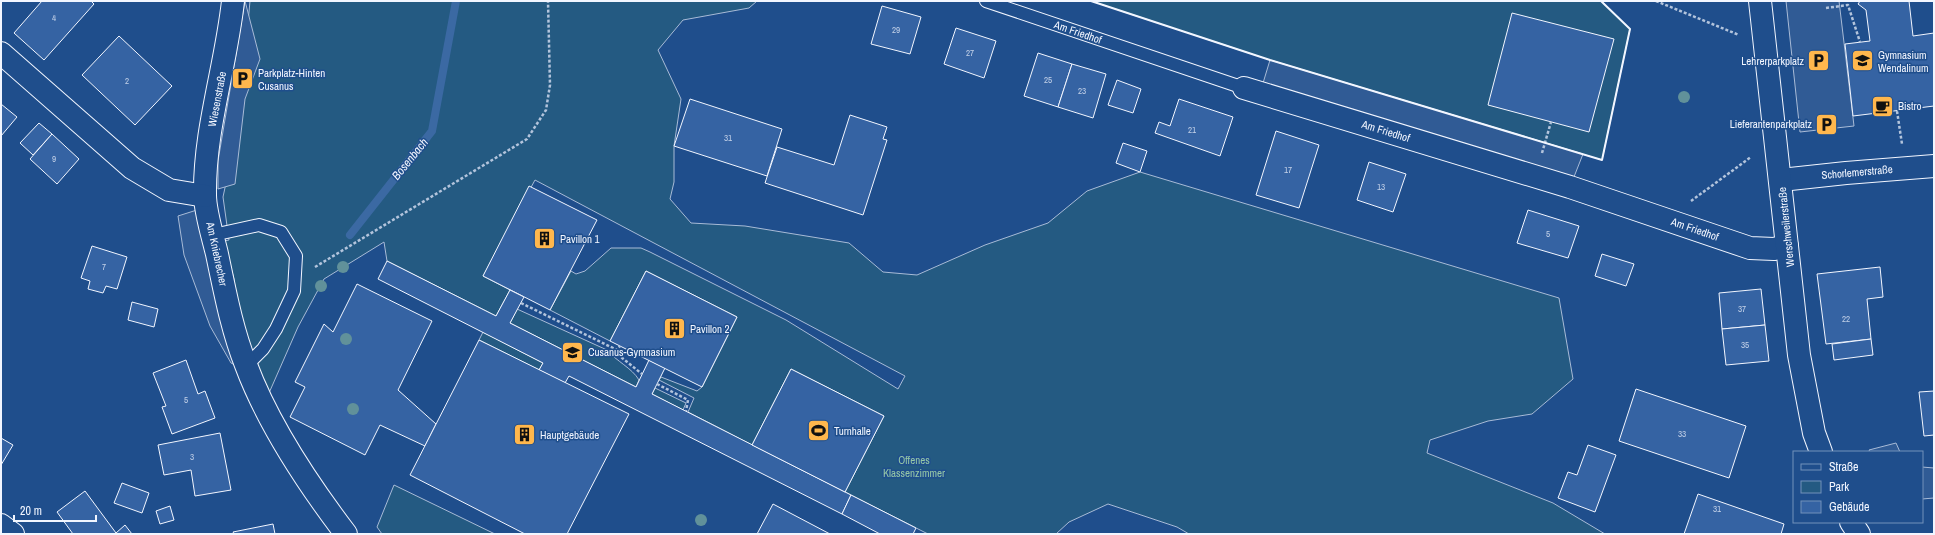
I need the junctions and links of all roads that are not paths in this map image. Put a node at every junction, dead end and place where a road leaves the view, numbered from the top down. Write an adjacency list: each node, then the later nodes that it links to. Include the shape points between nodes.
1 (233, 1): 8 (street, Wiesenstraße, via 231,27 208,147)
2 (986, 1): 5 (lane, Am Friedhof)
3 (1760, 1): 7 (street, Werschweilerstraße)
4 (1, 53): 8 (street, via 132,168 170,190)
5 (1244, 88): 10 (street, Am Friedhof, via 1536,177 1750,248 1774,249)
6 (1934, 166): 7 (street, Schorlemerstraße)
7 (1781, 180): 10 (street, Werschweilerstraße)
8 (204, 196): 9 (street, Am Kniebrecher)
9 (213, 235): 11 (street, Am Kniebrecher, via 233,324); 11 (lane, via 259,225 280,232 296,256 294,291 276,329 263,349)
10 (1788, 246): 12 (street, Werschweilerstraße, via 1799,355 1814,433)
11 (246, 366): 16 (street, Am Kniebrecher, via 279,432 314,490)
12 (1821, 451)
13 (1852, 523): 17 (street)
14 (1, 525): 15 (street)
15 (13, 534)
16 (346, 534)
17 (1859, 534)

